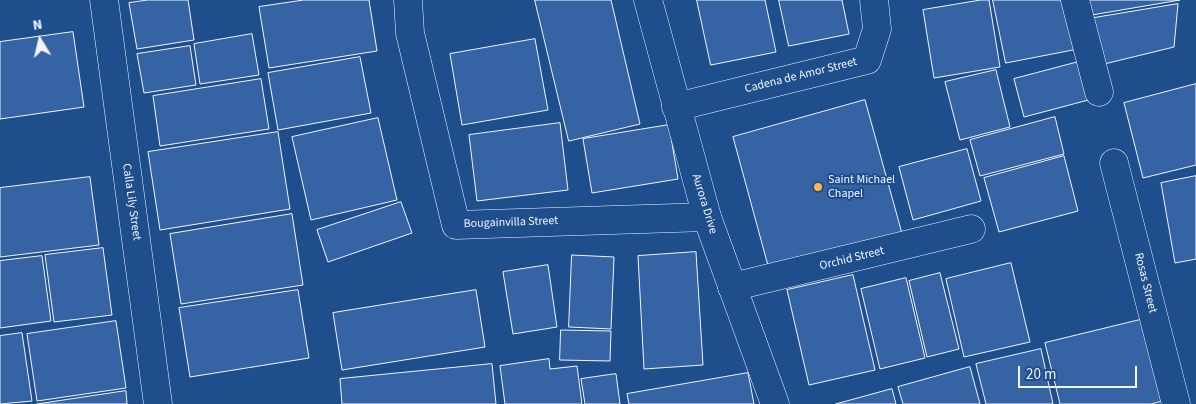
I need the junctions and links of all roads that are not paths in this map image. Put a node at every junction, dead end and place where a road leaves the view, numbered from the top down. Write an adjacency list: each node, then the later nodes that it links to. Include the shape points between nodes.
1 (104, 0): 12 (street, Calla Lily Street)
2 (408, 0): 9 (street, Bougainvilla Street, via 410,33 456,225)
3 (648, 0): 7 (street, Aurora Drive)
4 (874, 0): 7 (street, Cadena de Amor Street, via 878,29 867,60)
5 (1075, 0): 6 (street)
6 (1098, 92)
7 (676, 106): 9 (street, Aurora Drive)
8 (1114, 163): 14 (street, Rosas Street)
9 (707, 218): 11 (street, Aurora Drive)
10 (971, 229): 11 (street, Orchid Street)
11 (732, 287): 13 (street, Aurora Drive)
12 (158, 404)
13 (774, 404)
14 (1176, 404)

